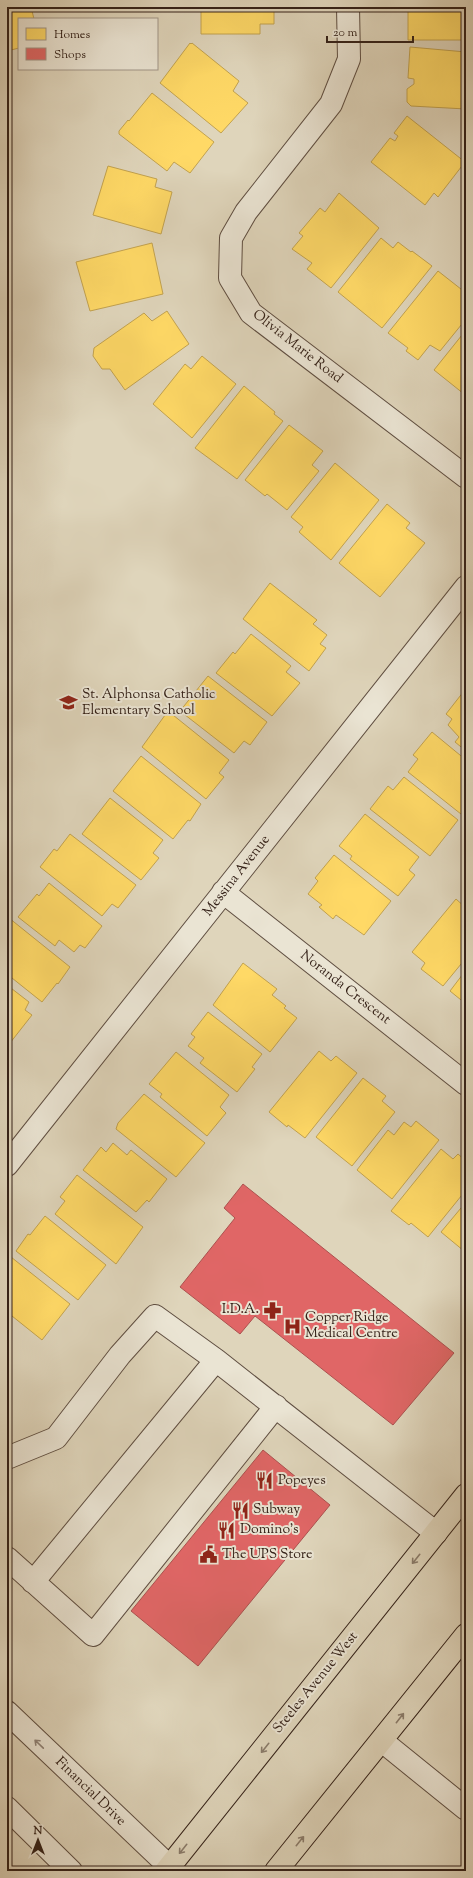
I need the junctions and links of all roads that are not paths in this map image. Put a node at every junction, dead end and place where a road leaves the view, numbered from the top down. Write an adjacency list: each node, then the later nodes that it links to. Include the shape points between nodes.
1 (348, 7): 2 (street, Olivia Marie Road, via 349,59 331,104 238,225 231,238 230,278 251,312)
2 (466, 477)
3 (466, 587): 4 (street, Messina Avenue)
4 (223, 892): 5 (street, Noranda Crescent); 6 (street, Messina Avenue)
5 (466, 1084)
6 (7, 1164)
7 (216, 1360): 8 (street); 9 (street, via 155,1316 120,1355 56,1438); 13 (street)
8 (276, 1406): 11 (street); 13 (street, via 93,1634)
9 (7, 1458)
10 (466, 1495): 11 (main road, Steeles Avenue West)
11 (436, 1533): 19 (main road, Steeles Avenue West, one-way to 19)
12 (7, 1558): 13 (street)
13 (34, 1582)
14 (466, 1635): 16 (main road, one-way to 14)
15 (7, 1712): 19 (street, Financial Drive, one-way to 15)
16 (382, 1741): 18 (street); 21 (main road, one-way to 16)
17 (7, 1808): 20 (street)
18 (466, 1809)
19 (170, 1869)
20 (71, 1871)
21 (276, 1871)

